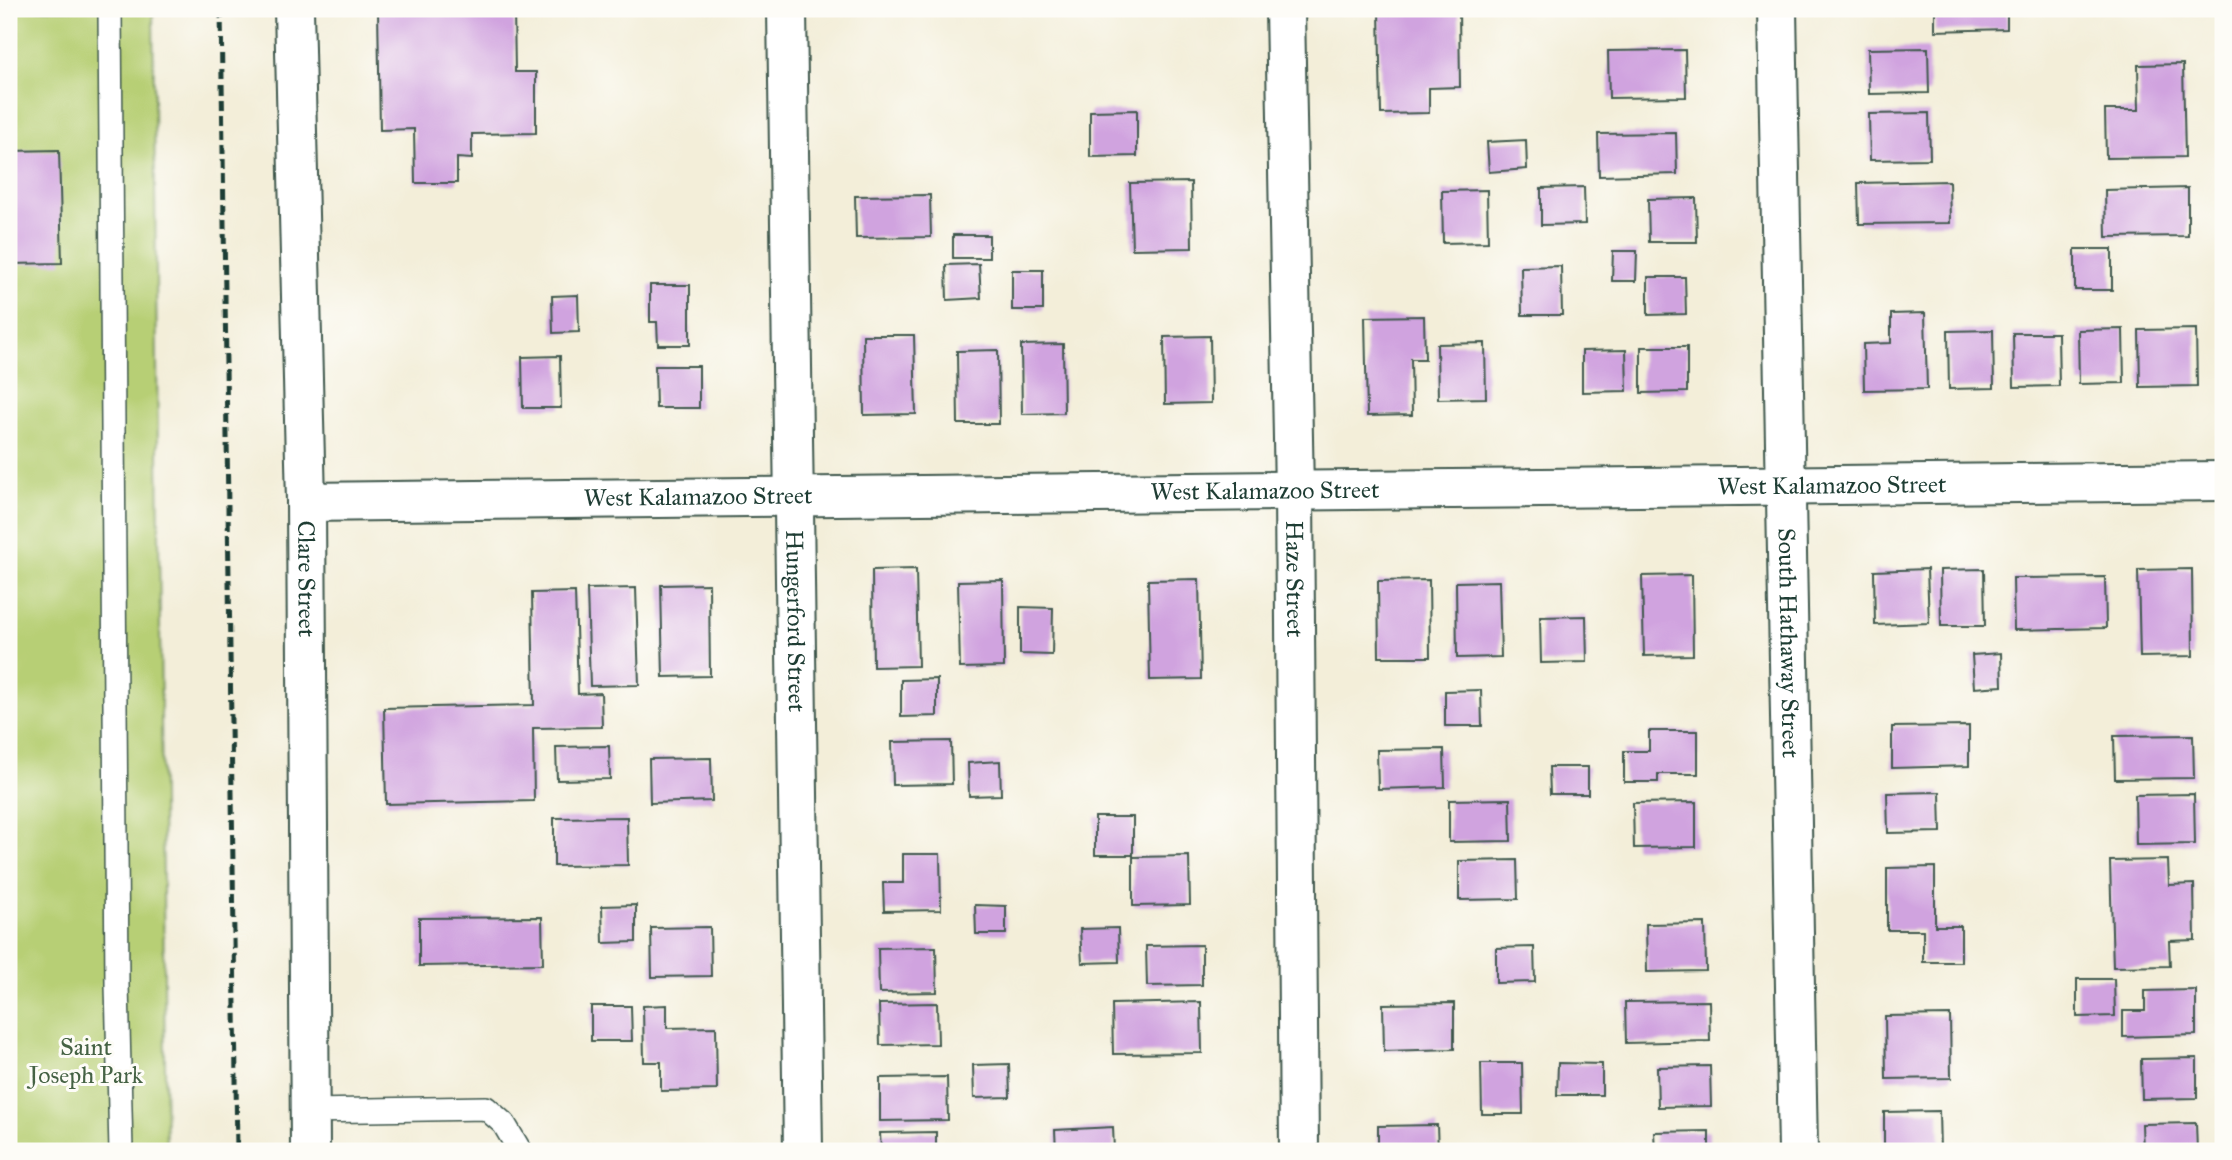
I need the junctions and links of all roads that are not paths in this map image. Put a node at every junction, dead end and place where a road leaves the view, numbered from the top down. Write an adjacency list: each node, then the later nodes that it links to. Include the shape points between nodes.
1 (110, 9): 12 (lane)
2 (294, 9): 10 (street, Clare Street)
3 (786, 9): 9 (street, Hungerford Street)
4 (1284, 9): 8 (street, Haze Street)
5 (1777, 9): 7 (street, South Hathaway Street)
6 (2223, 481): 7 (street, West Kalamazoo Street)
7 (1785, 486): 8 (street, West Kalamazoo Street); 17 (street, South Hathaway Street)
8 (1294, 492): 9 (street, West Kalamazoo Street); 16 (street, Haze Street)
9 (793, 495): 10 (street, West Kalamazoo Street); 15 (street, Hungerford Street)
10 (306, 502): 11 (street, Clare Street)
11 (309, 1111): 13 (street, Clare Street); 14 (lane, via 486,1108 504,1124)
12 (121, 1151)
13 (310, 1151)
14 (520, 1151)
15 (803, 1151)
16 (1299, 1151)
17 (1798, 1151)

